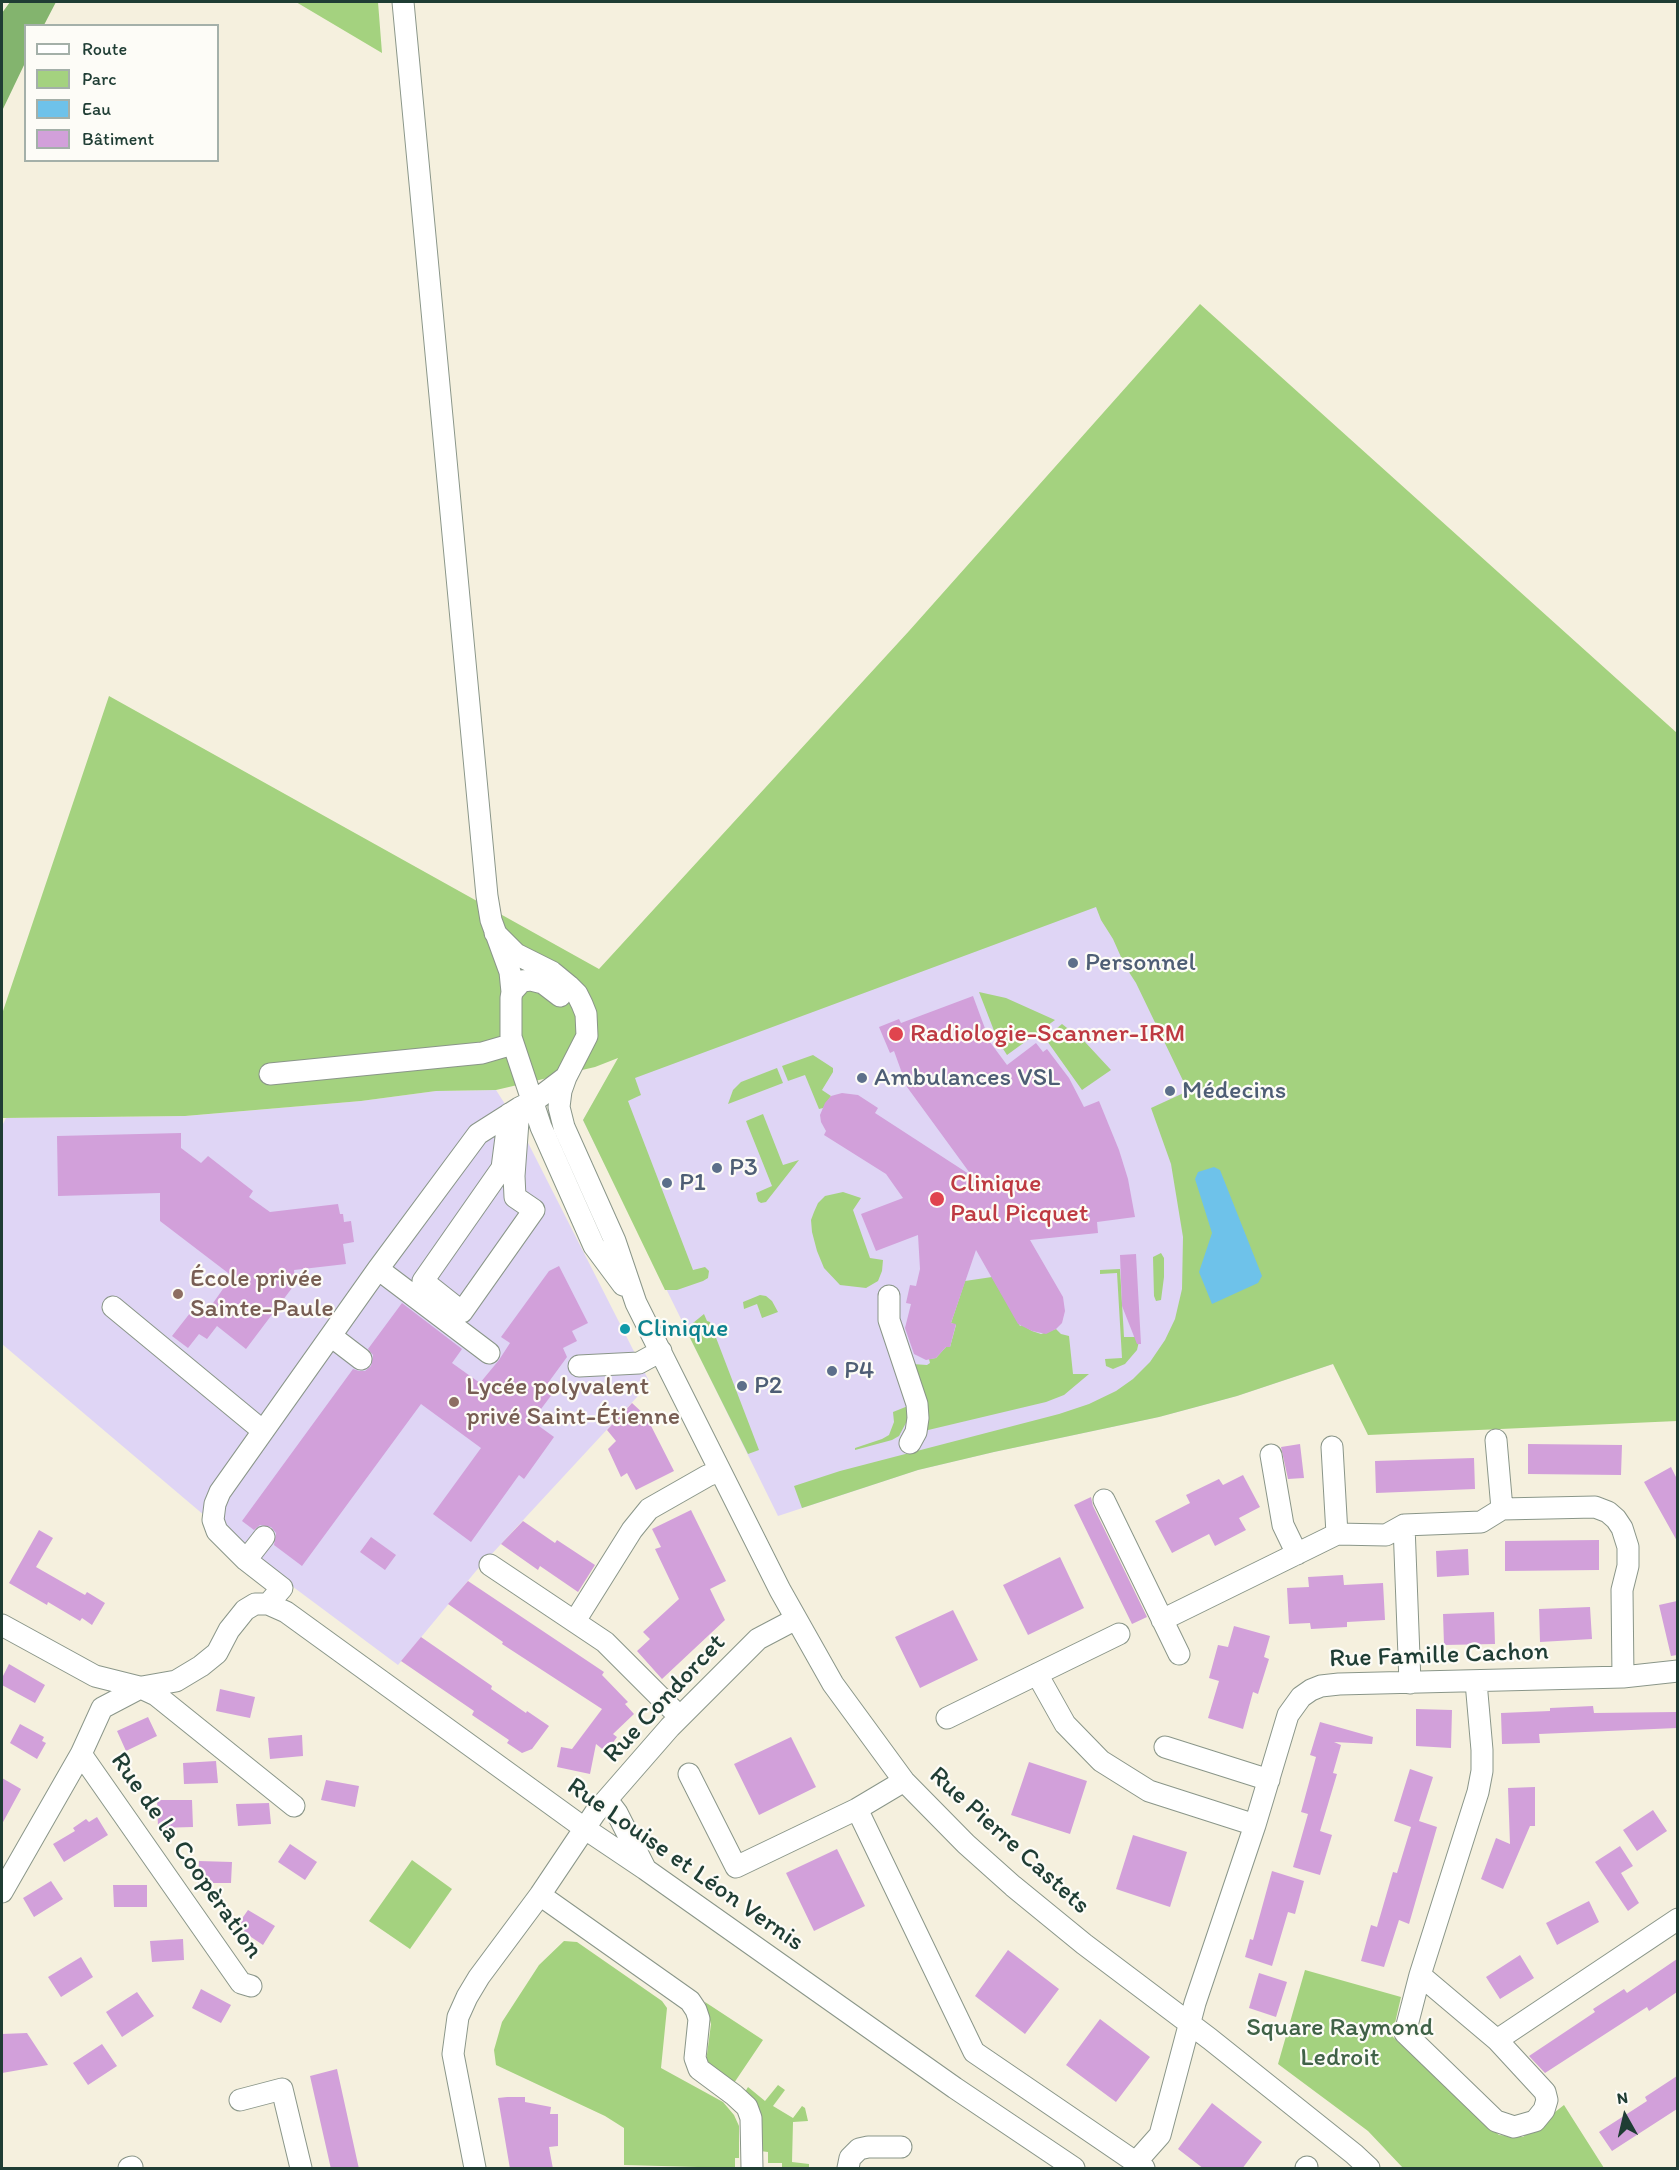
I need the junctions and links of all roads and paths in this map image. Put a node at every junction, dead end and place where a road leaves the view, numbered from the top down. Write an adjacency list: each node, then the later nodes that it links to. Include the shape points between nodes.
1 (403, 2): 2 (street, Rue Pierre Castets, via 487,896)
2 (495, 933): 3 (street, Rue Pierre Castets, via 510,972); 5 (street, via 516,954 552,972 577,994 586,1014 587,1036)
3 (512, 992): 4 (street, Rue Pierre Castets, via 509,1013); 5 (street, via 522,981 531,980 551,988 563,999 575,1027)
4 (513, 1044): 6 (street, via 482,1053); 8 (street, Rue Pierre Castets)
5 (578, 1056): 7 (street)
6 (270, 1074)
7 (566, 1077): 8 (street); 11 (street, Rue Pierre Castets, via 559,1107 571,1146 615,1241)
8 (520, 1108): 8 (street, via 502,1168 423,1281 462,1312 534,1210 515,1197); 9 (street, via 478,1134); 11 (street, Rue Pierre Castets, via 594,1246)
9 (378, 1269): 13 (street); 15 (street)
10 (889, 1296): 20 (street, via 889,1320 917,1404 916,1432)
11 (636, 1303): 14 (street, Rue Pierre Castets)
12 (113, 1307): 18 (street)
13 (331, 1336): 16 (street); 18 (street)
14 (661, 1351): 17 (street, via 639,1362); 23 (street, Rue Pierre Castets)
15 (489, 1353)
16 (361, 1359)
17 (579, 1366)
18 (263, 1431): 30 (street, via 215,1504 213,1520 217,1531)
19 (1496, 1440): 25 (street)
20 (910, 1443)
21 (1332, 1448): 28 (street)
22 (1271, 1455): 29 (street, via 1283,1525)
23 (720, 1471): 33 (street, Rue Pierre Castets); 35 (street, via 649,1509)
24 (1104, 1500): 34 (street)
25 (1502, 1509): 26 (street, via 1481,1522); 42 (street, via 1595,1507 1616,1519 1628,1547 1622,1590)
26 (1404, 1525): 28 (street, via 1386,1535); 44 (street)
27 (259, 1534): 30 (street)
28 (1337, 1534): 29 (street)
29 (1297, 1554): 34 (street)
30 (242, 1556): 32 (street, via 282,1588)
31 (490, 1565): 35 (street)
32 (267, 1604): 45 (street, via 255,1604 245,1610 217,1653 201,1666 176,1681); 58 (street, Rue Louise et Léon Vernis, via 286,1612)
33 (796, 1619): 47 (street, Rue Condorcet, via 758,1639); 53 (street, Rue Pierre Castets, via 833,1684)
34 (1162, 1620): 38 (street)
35 (575, 1621): 47 (street, via 605,1641)
36 (2, 1625): 41 (street)
37 (1119, 1634): 40 (street)
38 (1179, 1654)
39 (1677, 1671): 42 (street, Rue Famille Cachon)
40 (1037, 1674): 48 (street); 57 (street, via 1065,1725 1101,1761 1149,1791)
41 (95, 1676): 45 (street); 46 (street)
42 (1623, 1677): 43 (street, Rue Famille Cachon)
43 (1476, 1682): 44 (street, Rue Famille Cachon); 63 (street, via 1482,1750 1478,1792)
44 (1410, 1683): 52 (street, Rue Famille Cachon, via 1339,1684 1301,1696 1288,1715)
45 (142, 1688): 46 (street); 55 (street, via 175,1709)
46 (102, 1708): 50 (street)
47 (680, 1717): 54 (street, Rue Condorcet)
48 (947, 1718)
49 (1165, 1747): 52 (street)
50 (81, 1754): 60 (street); 64 (street, Rue de la Coopèration, via 242,1983)
51 (689, 1774): 56 (street, via 736,1867)
52 (1269, 1780): 57 (street, Rue Famille Cachon)
53 (904, 1781): 56 (street); 65 (street, Rue Pierre Castets, via 1013,1886)
54 (608, 1800): 58 (street, Rue Condorcet); 59 (street)
55 (294, 1806)
56 (857, 1809): 69 (street, via 974,2052)
57 (1255, 1825): 65 (street, Rue Famille Cachon)
58 (584, 1828): 59 (street, Rue Louise et Léon Vernis); 61 (street, Rue Condorcet)
59 (645, 1869): 74 (street, Rue Louise et Léon Vernis)
60 (2, 1892)
61 (540, 1895): 71 (street, Rue Condorcet, via 467,1997 453,2042 454,2067); 72 (street, via 690,2001 699,2019 695,2058 699,2069 747,2107 751,2118)
62 (1677, 1919): 66 (street)
63 (1420, 1975): 66 (street); 66 (street, via 1405,2033 1496,2121 1514,2127 1535,2121 1544,2110 1545,2092)
64 (251, 1986)
65 (1189, 2024): 69 (street, Rue Famille Cachon, via 1160,2135); 75 (street, Rue Pierre Castets)
66 (1497, 2040)
67 (240, 2100): 70 (street, via 282,2089)
68 (901, 2147): 73 (street, via 859,2150 850,2158)
69 (1140, 2165)
70 (301, 2169)
71 (475, 2169)
72 (752, 2169)
73 (848, 2169)
74 (1074, 2169)
75 (1369, 2169)

